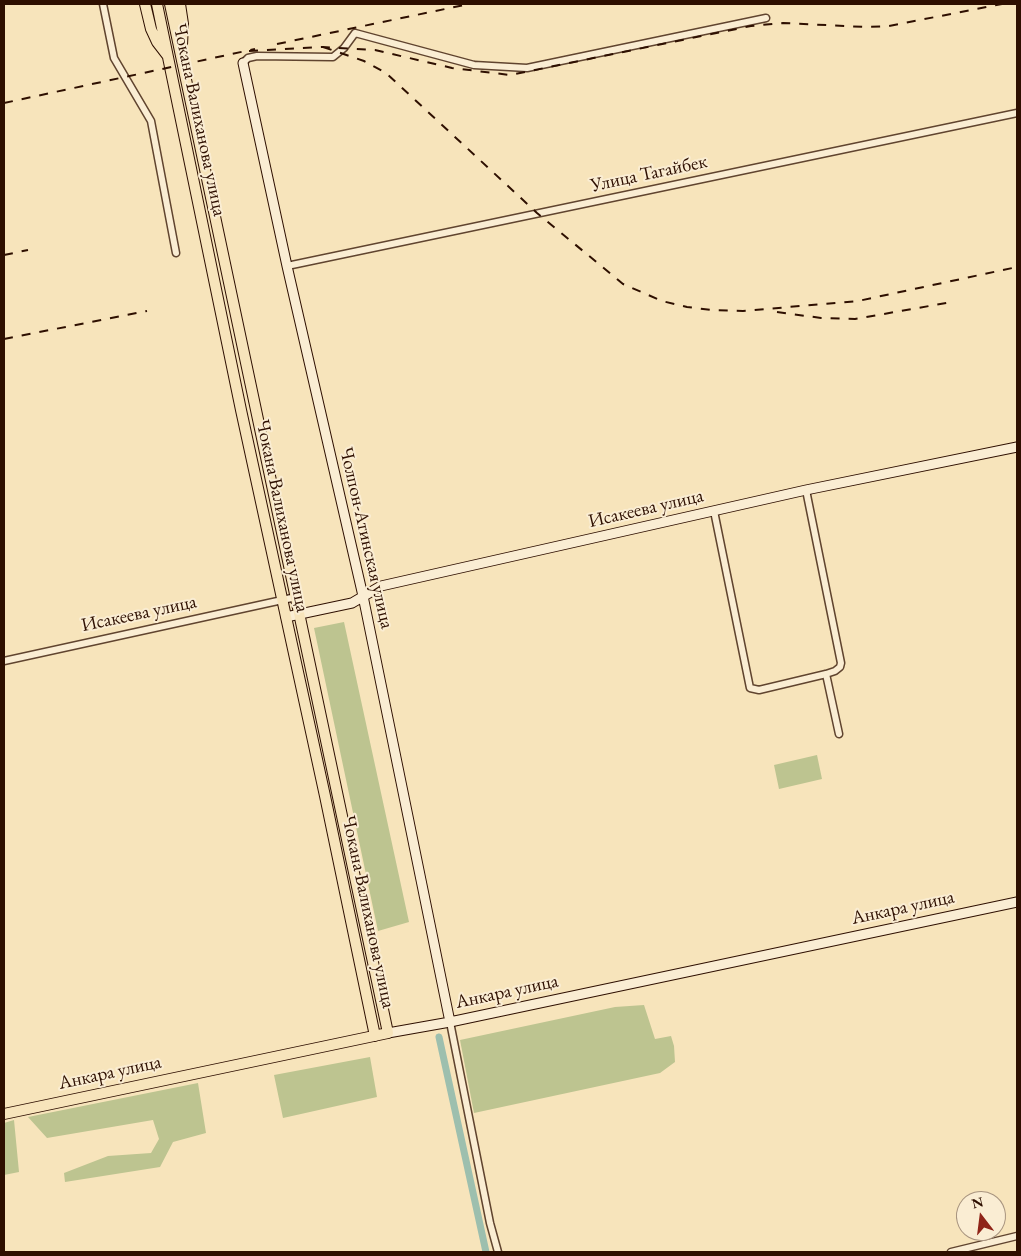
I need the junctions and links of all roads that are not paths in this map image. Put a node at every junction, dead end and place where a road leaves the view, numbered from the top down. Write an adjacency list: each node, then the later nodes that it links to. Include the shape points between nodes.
1 (103, 4): 11 (street, via 114,58 150,121)
2 (145, 4): 8 (main road, via 151,29)
3 (157, 4): 8 (main road, Чокана Валиханова улица)
4 (170, 4): 7 (main road, Чокана Валиханова улица)
5 (180, 4): 7 (main road, via 183,24)
6 (766, 18): 9 (street, via 527,68 474,65 355,33 333,57 257,56)
7 (180, 56): 13 (main road, Чокана Валиханова улица)
8 (169, 58): 14 (main road, Чокана Валиханова улица)
9 (243, 63): 12 (street, Чолпон-Атинская улица)
10 (1017, 113): 12 (street, Улица Тагайбек)
11 (176, 253)
12 (287, 266): 18 (street, Чолпон-Атинская улица)
13 (255, 407): 14 (main road); 19 (main road, Чокана Валиханова улица)
14 (241, 410): 20 (main road, Чокана Валиханова улица)
15 (1017, 446): 16 (street, Исакеева улица)
16 (806, 490): 17 (street, Исакеева улица); 24 (street, via 841,663 835,671)
17 (714, 511): 18 (street, Исакеева улица, via 381,586); 24 (street, via 750,688 759,690)
18 (363, 596): 21 (street, Исакеева улица, via 348,604); 29 (street, Чолпон-Атинская улица)
19 (296, 597): 20 (street, Исакеева улица); 21 (main road, Чокана Валиханова улица)
20 (282, 600): 22 (main road, Чокана Валиханова улица); 23 (street, Исакеева улица)
21 (300, 614): 22 (street, Исакеева улица); 26 (main road, Чокана Валиханова улица)
22 (286, 617): 27 (main road, Чокана Валиханова улица)
23 (4, 660)
24 (826, 674): 25 (street)
25 (839, 734)
26 (338, 794): 27 (main road); 30 (main road, Чокана Валиханова улица)
27 (325, 796): 31 (main road, Чокана Валиханова улица)
28 (1017, 902): 29 (street, Анкара улица)
29 (450, 1022): 30 (street, Анкара улица); 34 (street)
30 (388, 1033): 31 (main road, Анкара улица)
31 (375, 1036): 32 (main road, Анкара улица)
32 (4, 1114)
33 (1017, 1236): 35 (street)
34 (498, 1252)
35 (951, 1252)

